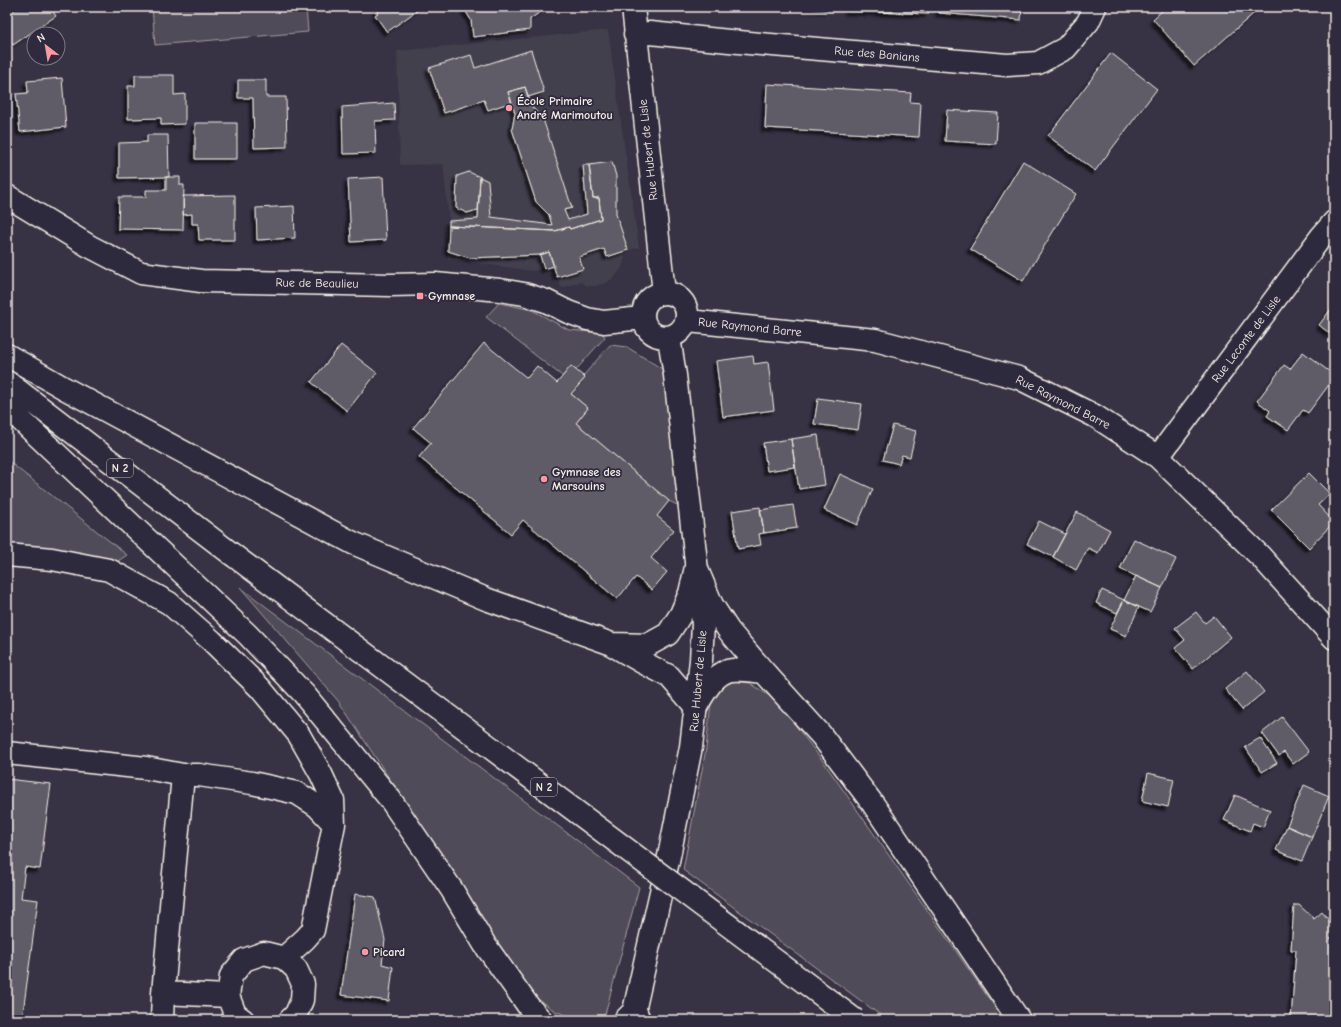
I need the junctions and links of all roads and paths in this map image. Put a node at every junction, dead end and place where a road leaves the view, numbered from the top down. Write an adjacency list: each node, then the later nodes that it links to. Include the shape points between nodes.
1 (633, 7): 3 (main road, Rue Hubert de Lisle)
2 (1095, 7): 3 (main road, Rue des Banians, via 1088,22 1066,48 1038,63 1007,65 650,33)
3 (635, 34): 6 (main road, Rue Hubert de Lisle)
4 (7, 196): 7 (main road, Rue de Beaulieu, via 89,246 141,273 201,281 435,284 524,294 587,319 604,322)
5 (1330, 235): 13 (main road, Rue Leconte de Lisle)
6 (664, 293): 7 (main road, via 648,301 644,306); 8 (main road, via 674,294 683,301 688,310)
7 (642, 318): 9 (main road, via 647,330 657,337)
8 (688, 321): 9 (main road, via 681,332); 13 (main road, Rue Raymond Barre, via 875,340 1019,378 1095,416)
9 (669, 338): 15 (main road, Rue Hubert de Lisle)
10 (7, 355): 17 (main road, via 353,542 486,599)
11 (7, 382): 32 (main road, N 2, bridge, via 232,555)
12 (7, 407): 26 (main road, via 248,635 304,694 390,799 452,890 485,945)
13 (1158, 457): 16 (main road, Rue Raymond Barre, via 1261,557)
14 (7, 555): 22 (main road, via 52,559 109,570 169,603 260,688 299,734 333,800)
15 (696, 567): 17 (main road, via 690,593 668,634 648,645); 18 (main road, via 712,605 729,631); 19 (main road, Rue Hubert de Lisle, via 703,624)
16 (1334, 638)
17 (609, 643): 19 (main road, via 669,676)
18 (764, 672): 19 (main road, via 723,672 708,687); 33 (main road, via 821,735 872,804)
19 (696, 708): 27 (main road, Rue Hubert de Lisle, via 692,747)
20 (7, 753): 21 (main road, via 146,768)
21 (183, 775): 22 (main road, via 252,783 297,793 318,806); 24 (main road)
22 (334, 824): 23 (main road, via 313,930)
23 (284, 958): 25 (main road, via 264,954 244,960 231,976); 30 (main road, via 296,969 303,984 302,1000 296,1014)
24 (163, 993): 25 (main road); 28 (main road)
25 (228, 996): 29 (main road, via 235,1014)
26 (535, 1013): 31 (main road)
27 (633, 1017)
28 (162, 1020)
29 (243, 1020)
30 (290, 1020)
31 (550, 1020)
32 (856, 1020)
33 (1019, 1020)

